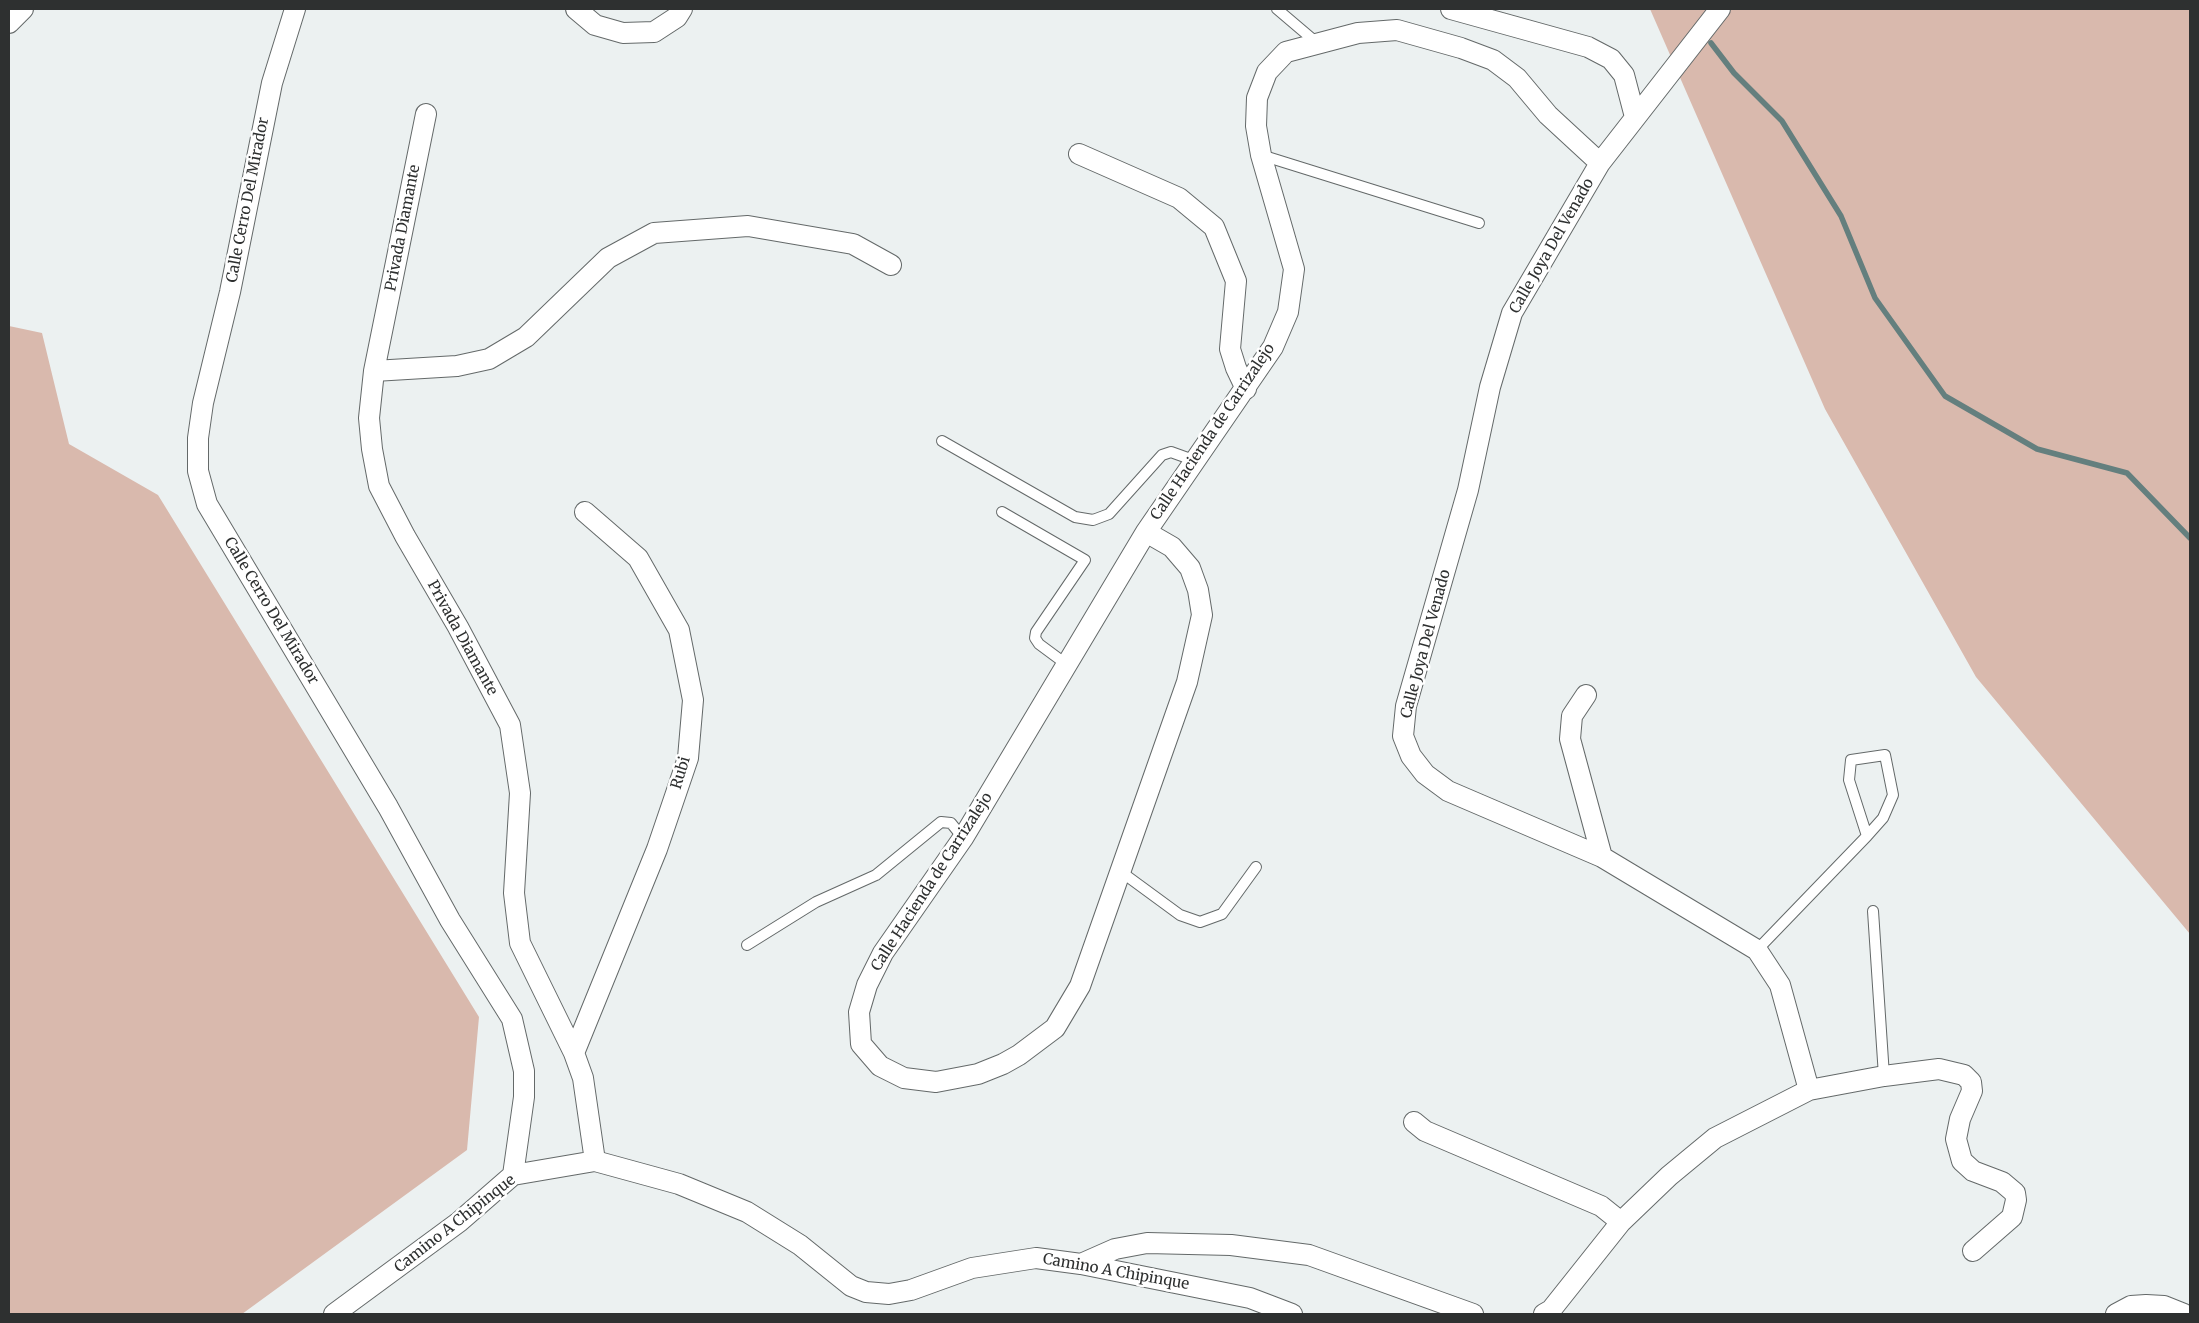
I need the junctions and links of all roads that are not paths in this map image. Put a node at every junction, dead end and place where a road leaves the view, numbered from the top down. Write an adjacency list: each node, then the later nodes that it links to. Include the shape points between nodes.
1 (23, 9): 8 (street)
2 (295, 9): 39 (street, Calle Cerro Del Mirador, via 272,83 230,292 203,403 198,470 207,504 388,807 450,920 512,1019 524,1071)
3 (576, 9): 4 (street, via 595,26 623,33 654,32 677,17)
4 (682, 9)
5 (1277, 9): 9 (lane)
6 (1451, 9): 11 (street, via 1588,47 1611,59 1624,75)
7 (1720, 9): 11 (street, Calle Joya Del Venado)
8 (9, 23)
9 (1317, 43): 13 (street, Calle Hacienda de Carrizalejo, via 1286,52 1267,72 1257,98 1256,126); 14 (street, Calle Hacienda de Carrizalejo, via 1358,33 1397,30 1493,60 1516,78 1548,115)
10 (426, 114): 17 (street, Privada Diamante)
11 (1635, 118): 14 (street, Calle Joya Del Venado)
12 (1079, 154): 18 (street, via 1179,198 1214,227 1236,281 1230,349)
13 (1261, 155): 15 (lane); 18 (street, Calle Hacienda de Carrizalejo, via 1294,269 1288,312 1273,347)
14 (1600, 163): 28 (street, Calle Joya Del Venado, via 1512,313 1490,387 1468,490 1406,706 1403,736 1411,756 1425,774 1448,790)
15 (1479, 223)
16 (891, 265): 17 (street, via 853,244 748,226 654,233 608,258 526,337 489,359 456,366)
17 (374, 371): 34 (street, Privada Diamante, via 369,418 379,486 510,725 520,793 514,893 520,943)
18 (1246, 389): 20 (street, Calle Hacienda de Carrizalejo)
19 (942, 440): 20 (lane, via 1076,517 1093,520 1108,514 1162,455 1171,452)
20 (1196, 461): 23 (street, Calle Hacienda de Carrizalejo)
21 (584, 512): 34 (street, Rubi, via 638,558 679,630 693,700 688,758 657,849)
22 (1002, 512): 24 (lane, via 1085,560 1036,632 1039,644)
23 (1146, 532): 24 (street, Calle Hacienda de Carrizalejo); 30 (street, Calle Hacienda de Carrizalejo, via 1172,547 1190,568 1202,615 1188,682)
24 (1066, 664): 27 (street, Calle Hacienda de Carrizalejo)
25 (1586, 695): 28 (street, via 1572,716 1570,739)
26 (1867, 836): 26 (lane, via 1883,818 1893,795 1885,755 1851,760 1849,780); 33 (lane)
27 (963, 838): 30 (street, Calle Hacienda de Carrizalejo, via 883,953 867,985 859,1012 862,1044 880,1066 904,1078 936,1082 978,1074 1019,1055 1055,1028 1080,986); 32 (lane, via 951,823 941,822 876,875 816,902)
28 (1602, 857): 33 (street, Calle Joya Del Venado)
29 (1256, 867): 30 (lane, via 1222,914 1200,922 1180,915)
30 (1120, 870)
31 (1873, 912): 35 (lane)
32 (747, 945)
33 (1757, 950): 36 (street, Calle Joya Del Venado, via 1780,985)
34 (574, 1053): 38 (street, Privada Diamante, via 583,1078)
35 (1884, 1076): 36 (street); 41 (street, via 1939,1069 1964,1075 1971,1082 1972,1091 1960,1119 1956,1139 1962,1161 1973,1171 2002,1182 2015,1193 2016,1200 2012,1217)
36 (1809, 1090): 40 (street, via 1715,1138)
37 (1414, 1122): 40 (street, via 1425,1132 1601,1206)
38 (595, 1161): 39 (street, Camino A Chipinque); 42 (street, Camino A Chipinque, via 679,1184 747,1212 800,1245 851,1286 866,1292 889,1294 911,1290 972,1268 1036,1258)
39 (513, 1175): 44 (street, Camino A Chipinque, via 459,1222)
40 (1621, 1222): 47 (street, via 1551,1310)
41 (1973, 1251)
42 (1081, 1264): 43 (street, via 1115,1248 1147,1244 1231,1245 1309,1255); 45 (street, Camino A Chipinque, via 1250,1298)
43 (1440, 1308): 46 (street)
44 (334, 1314)
45 (1292, 1314)
46 (1473, 1314)
47 (1544, 1314)
48 (2116, 1314): 49 (street, via 2131,1306 2146,1305 2164,1306)
49 (2184, 1314)

